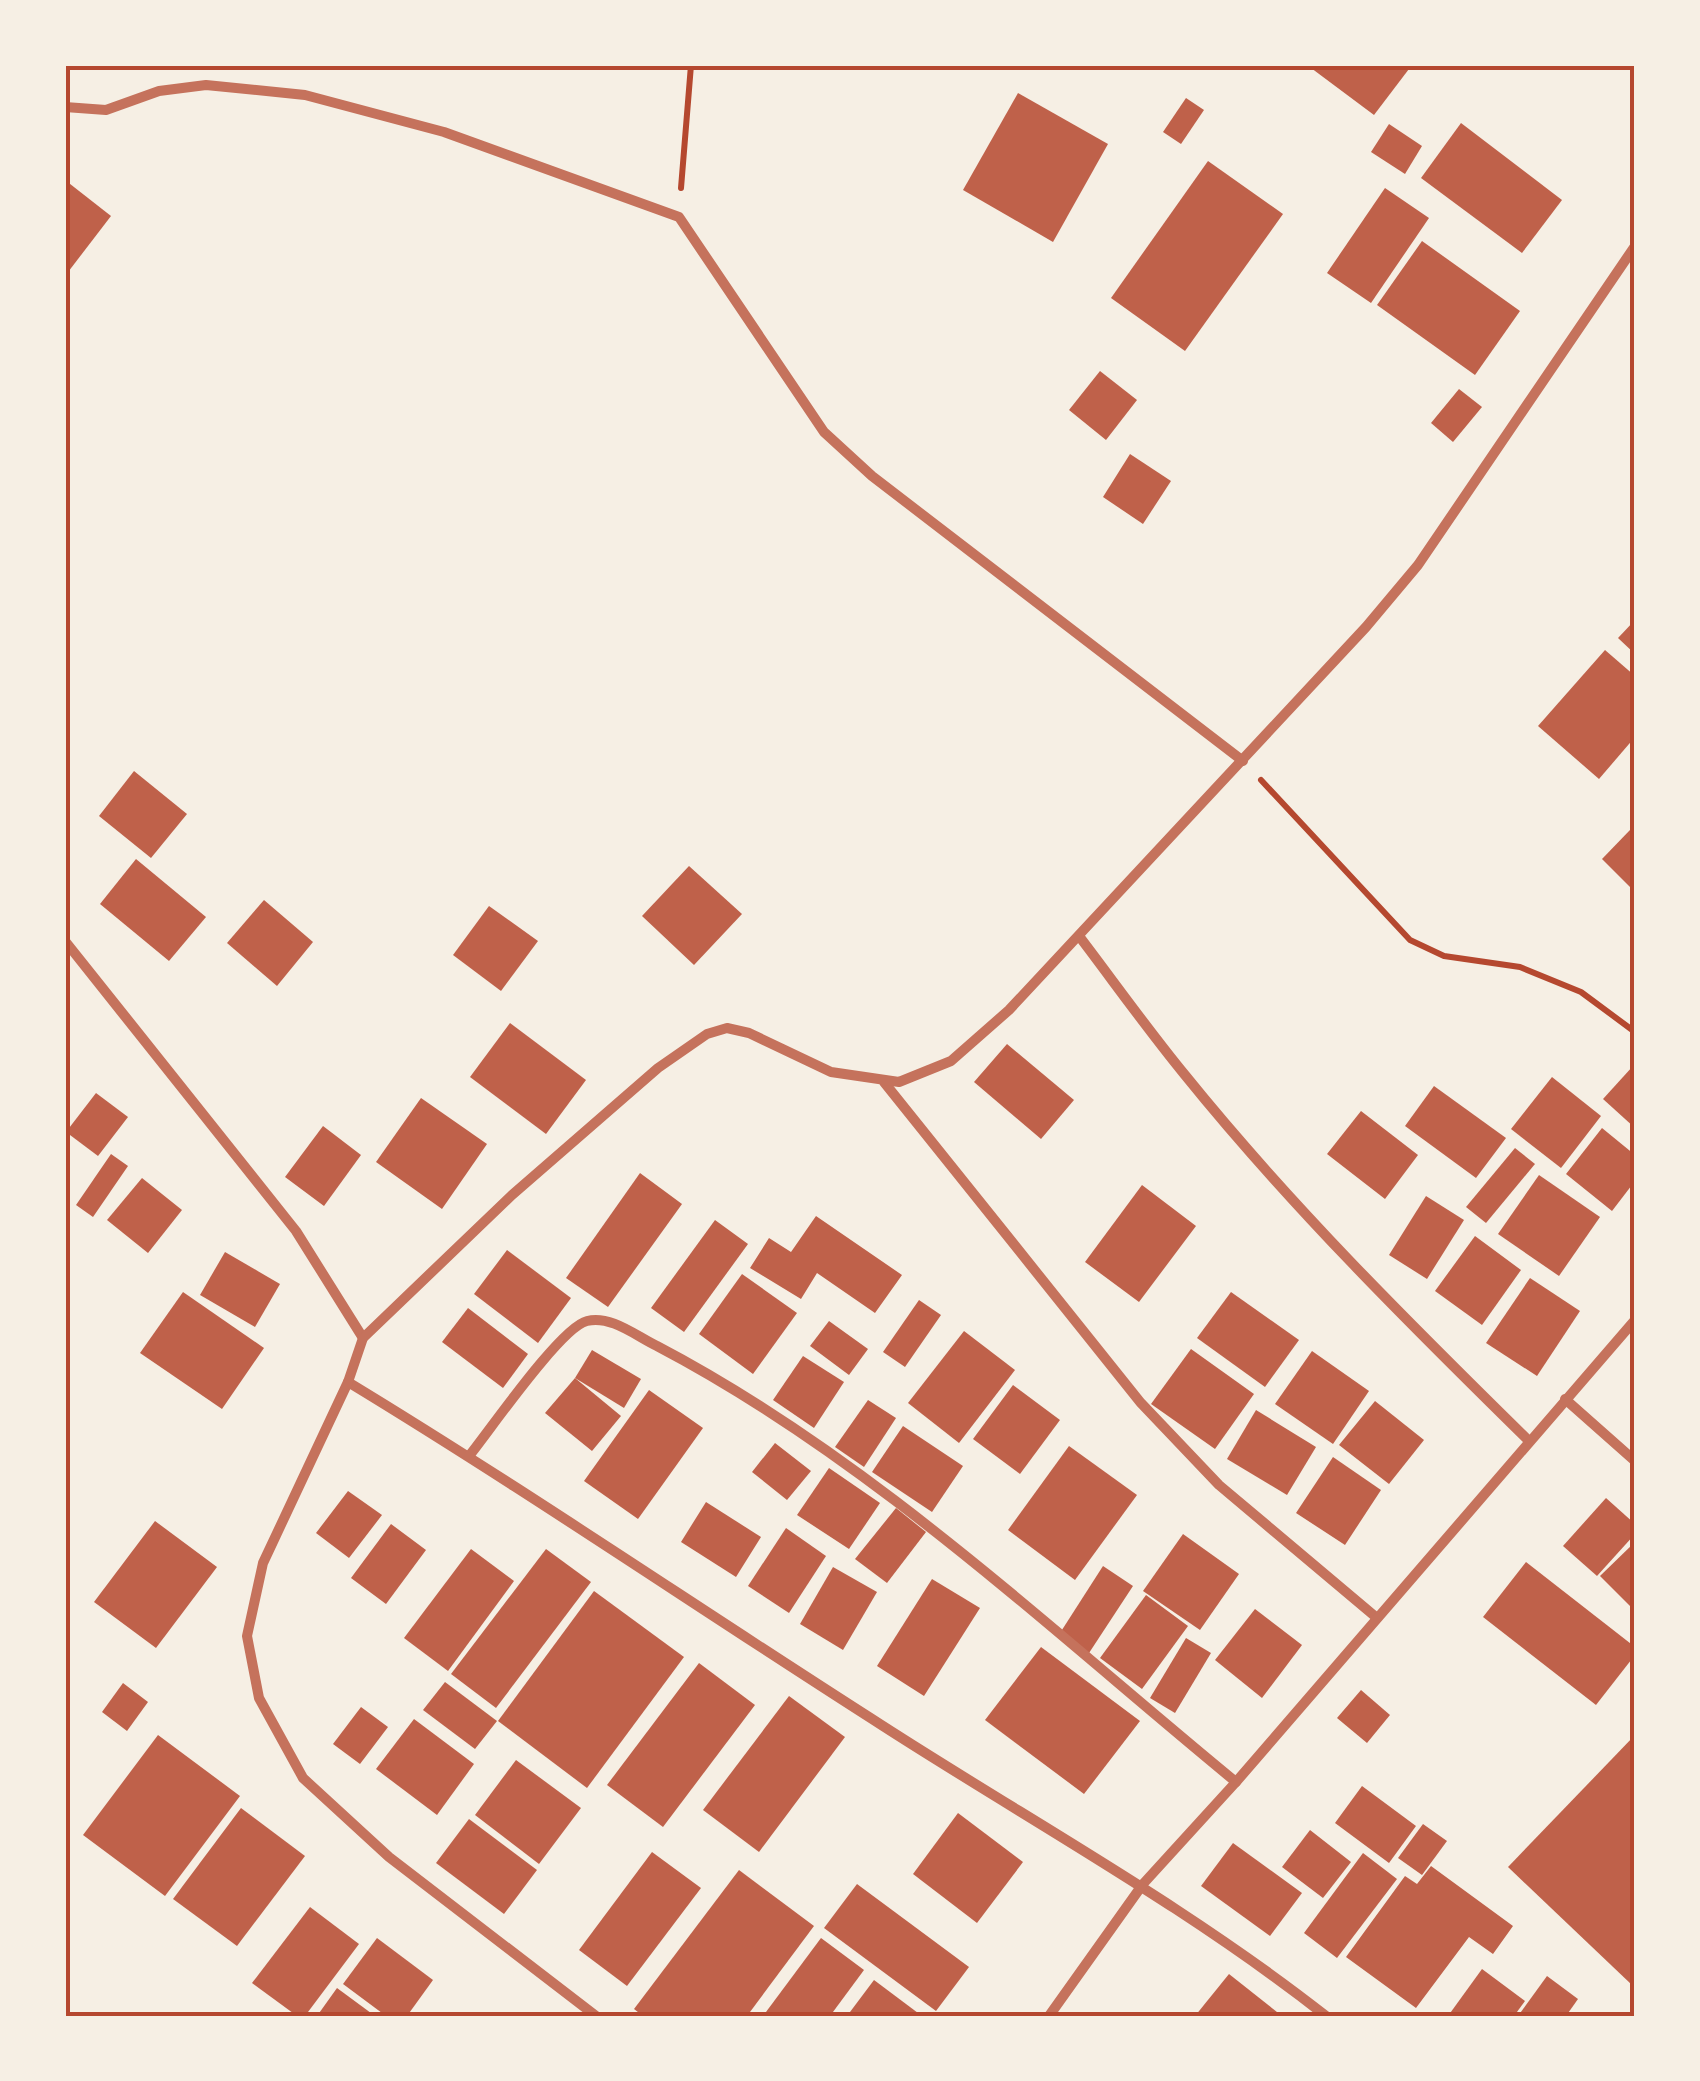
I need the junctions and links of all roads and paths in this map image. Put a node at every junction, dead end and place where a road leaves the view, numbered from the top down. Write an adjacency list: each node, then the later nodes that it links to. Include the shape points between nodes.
1 (690, 65): 3 (path)
2 (65, 107): 3 (street, via 106,110 206,85 305,95 444,132)
3 (679, 217): 5 (street, via 824,432)
4 (1635, 246): 5 (street, via 1418,565)
5 (1243, 761): 6 (street); 8 (path, via 1410,940 1444,956 1520,968 1566,986)
6 (1080, 936): 9 (street, via 950,1061); 14 (street, via 1272,1176)
7 (65, 941): 11 (street, via 296,1231)
8 (1635, 1032)
9 (884, 1082): 11 (street, via 831,1072 749,1033 728,1028 707,1034 526,1182); 17 (street, via 1141,1404 1219,1485)
10 (1635, 1320): 13 (street)
11 (363, 1338): 12 (street)
12 (348, 1382): 15 (street); 20 (street, via 263,1563 247,1636 259,1698 303,1778 343,1818)
13 (1565, 1398): 14 (street); 16 (street)
14 (1528, 1440): 17 (street)
15 (469, 1456): 18 (street, via 572,1326 605,1320 822,1447); 19 (street, via 884,1728)
16 (1635, 1461)
17 (1377, 1618): 18 (street)
18 (1236, 1782): 19 (street)
19 (1143, 1884): 21 (street); 22 (street)
20 (596, 2016)
21 (1049, 2016)
22 (1326, 2016)

